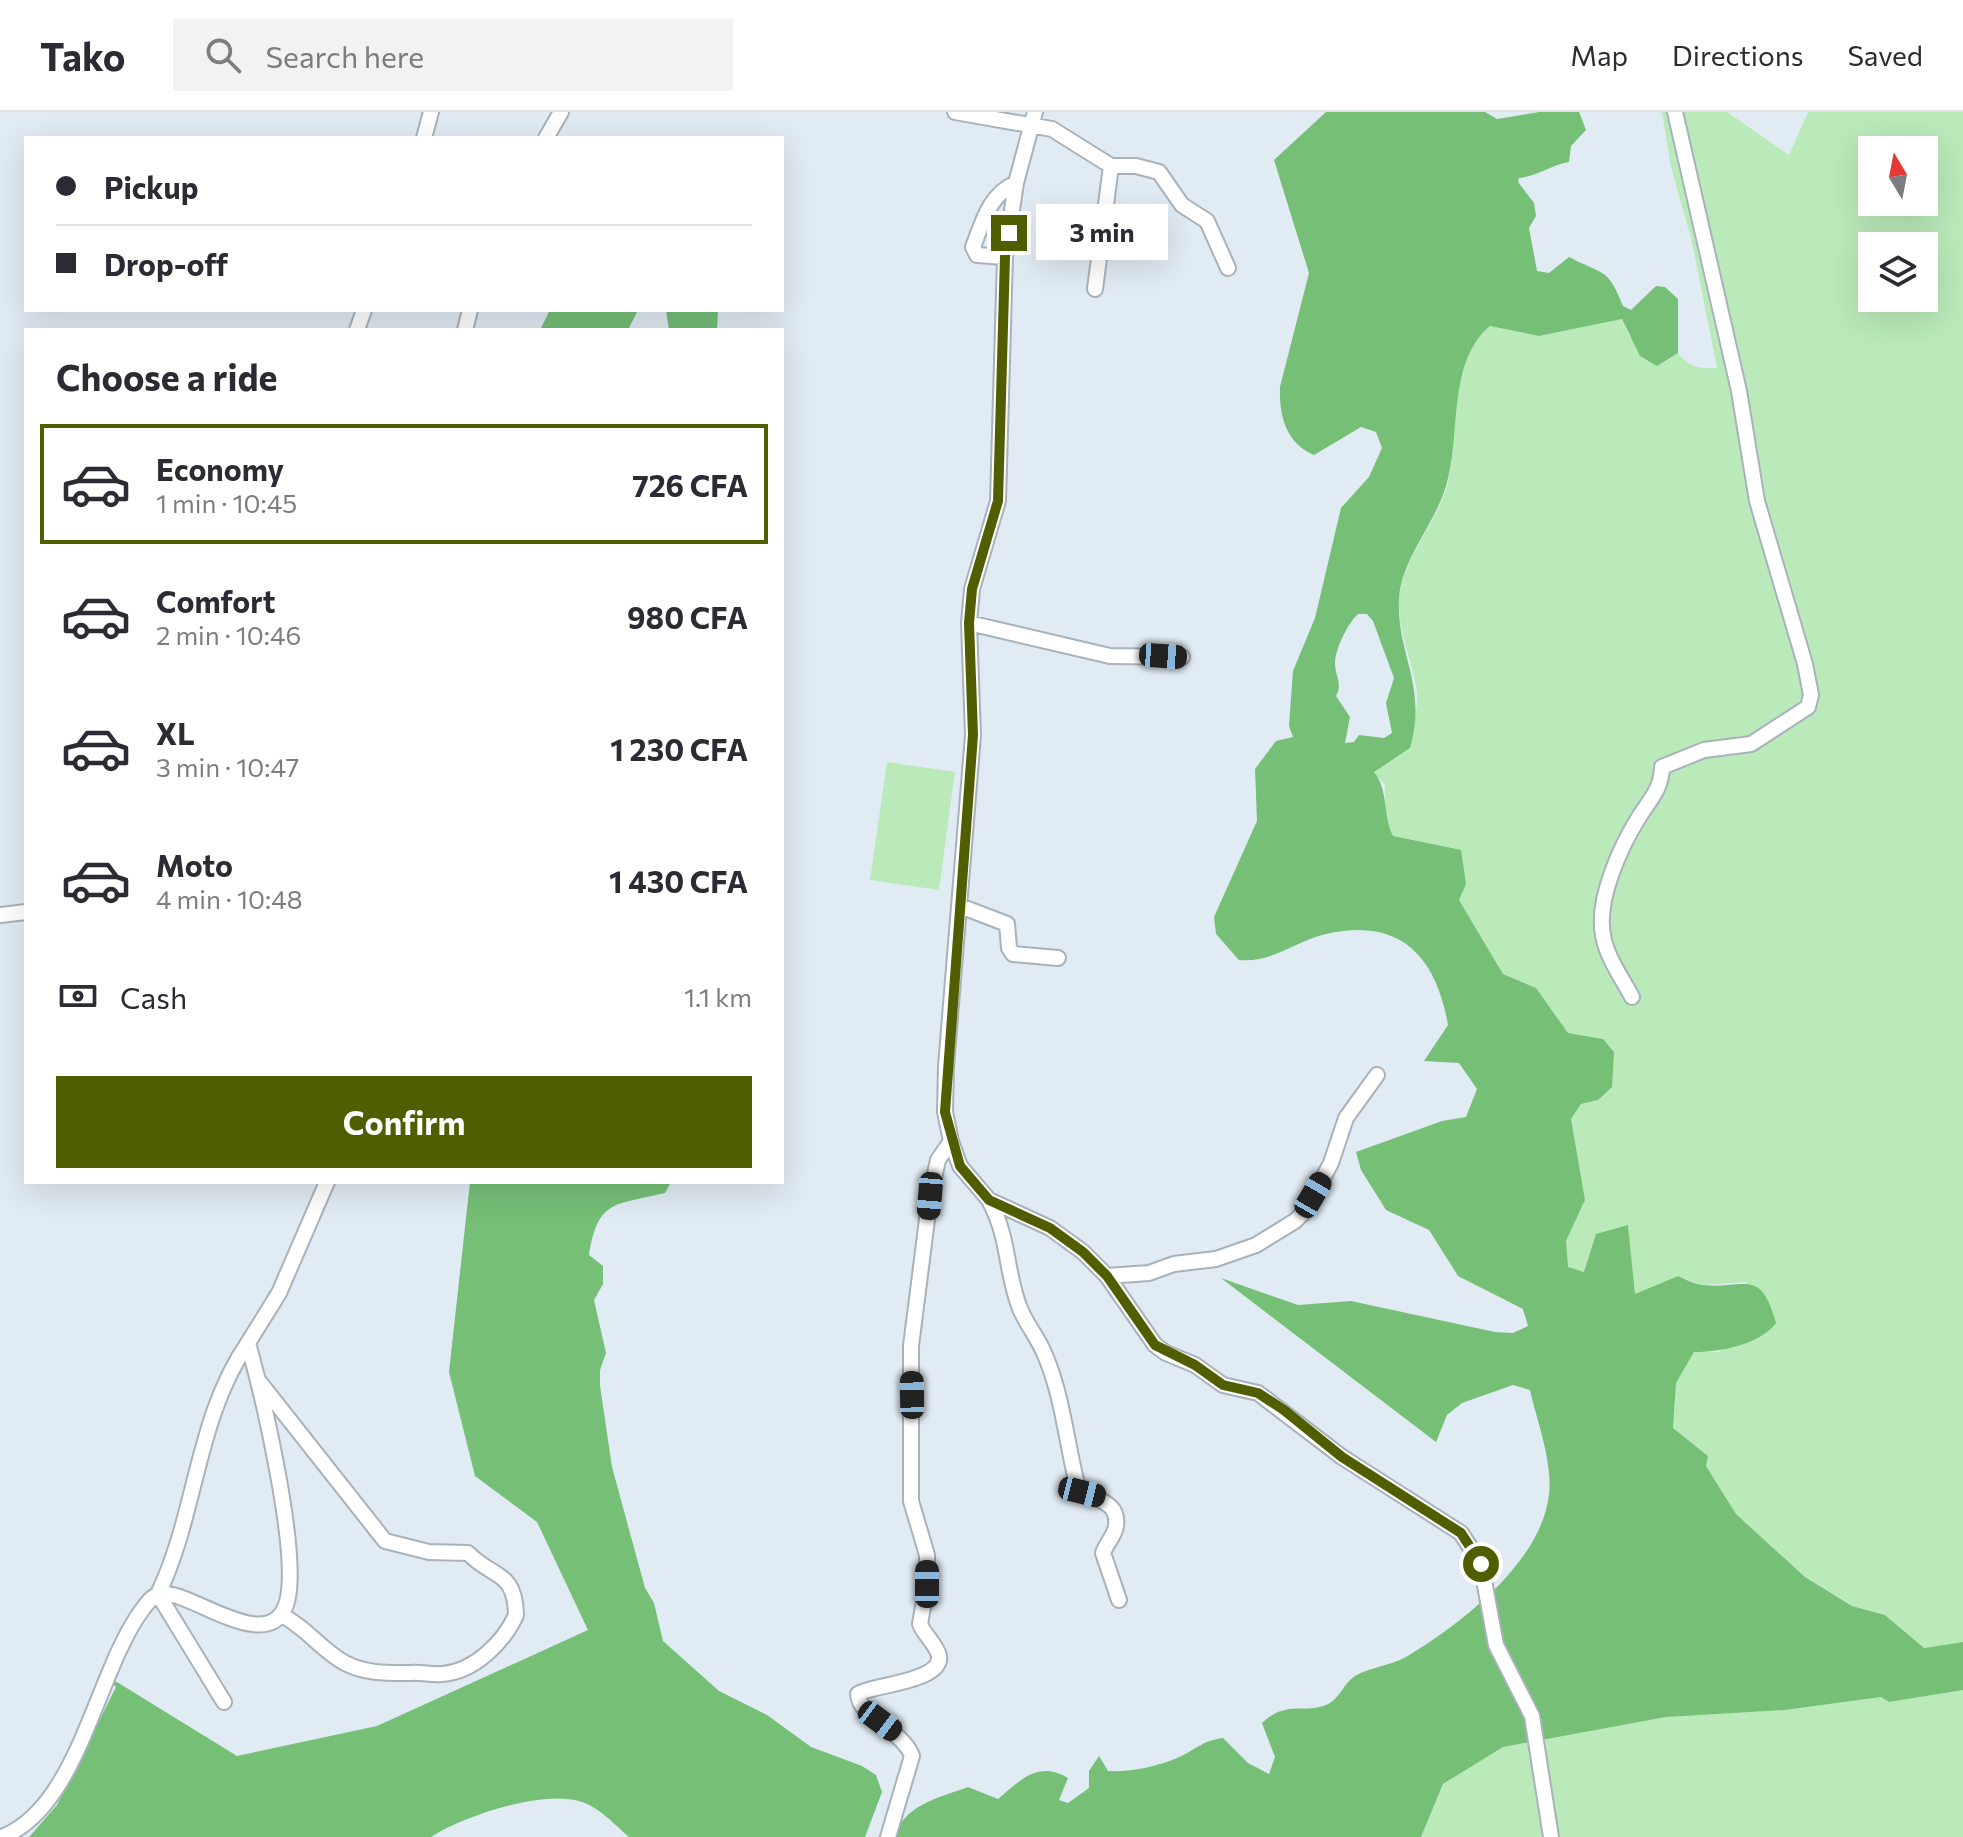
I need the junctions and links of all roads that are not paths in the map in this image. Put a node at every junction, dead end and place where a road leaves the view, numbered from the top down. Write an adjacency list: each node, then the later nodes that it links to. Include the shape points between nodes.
1 (431, 112): 7 (street)
2 (561, 112): 8 (street)
3 (955, 112): 6 (street)
4 (1035, 112): 6 (street)
5 (1675, 112): 20 (street, via 1739,391 1757,501 1795,621 1811,695 1808,707 1751,744 1704,750 1662,767 1657,794 1619,858 1602,917 1606,947)
6 (1031, 128): 9 (street, via 1052,129); 10 (street)
7 (425, 136)
8 (547, 136)
9 (1111, 166): 12 (street, via 1159,172 1182,205 1207,221); 13 (street)
10 (1016, 183): 11 (street); 11 (street, via 992,202 973,247 977,255)
11 (1005, 257): 14 (street, via 998,501 972,589)
12 (1228, 268)
13 (1095, 289)
14 (969, 623): 15 (street, via 1110,656); 16 (street, via 973,735)
15 (1182, 657)
16 (960, 906): 19 (street, via 1007,924 1010,952); 22 (street, via 946,1066 945,1112)
17 (24, 912): 18 (street)
18 (0, 915)
19 (1058, 958)
20 (1632, 997)
21 (1377, 1075): 25 (street, via 1346,1118 1331,1163 1295,1221 1256,1245 1216,1259)
22 (951, 1141): 24 (street, via 960,1166); 33 (street, via 938,1160 930,1196 911,1346 911,1501 927,1555 920,1624 939,1661 914,1678 858,1694 863,1708 898,1735 912,1756)
23 (326, 1184): 26 (street, via 279,1293)
24 (989, 1200): 25 (street, via 1050,1228); 29 (street, via 1004,1230 1018,1305 1046,1356 1077,1482 1082,1492 1110,1504 1116,1515 1116,1528 1103,1553)
25 (1107, 1276): 34 (street, via 1155,1345 1223,1385 1258,1393 1342,1457 1461,1533 1481,1564 1496,1645 1532,1716)
26 (248, 1343): 27 (street); 28 (street, via 223,1384 176,1555)
27 (258, 1380): 30 (street, via 288,1555 287,1602); 30 (street, via 385,1541 429,1552 468,1553 485,1570 507,1579 516,1615 500,1641 481,1657 441,1674 356,1668)
28 (158, 1594): 30 (street, via 249,1623); 31 (street); 32 (street, via 136,1619 45,1807)
29 (1119, 1600)
30 (281, 1615)
31 (224, 1702)
32 (7, 1836)
33 (888, 1837)
34 (1551, 1837)

